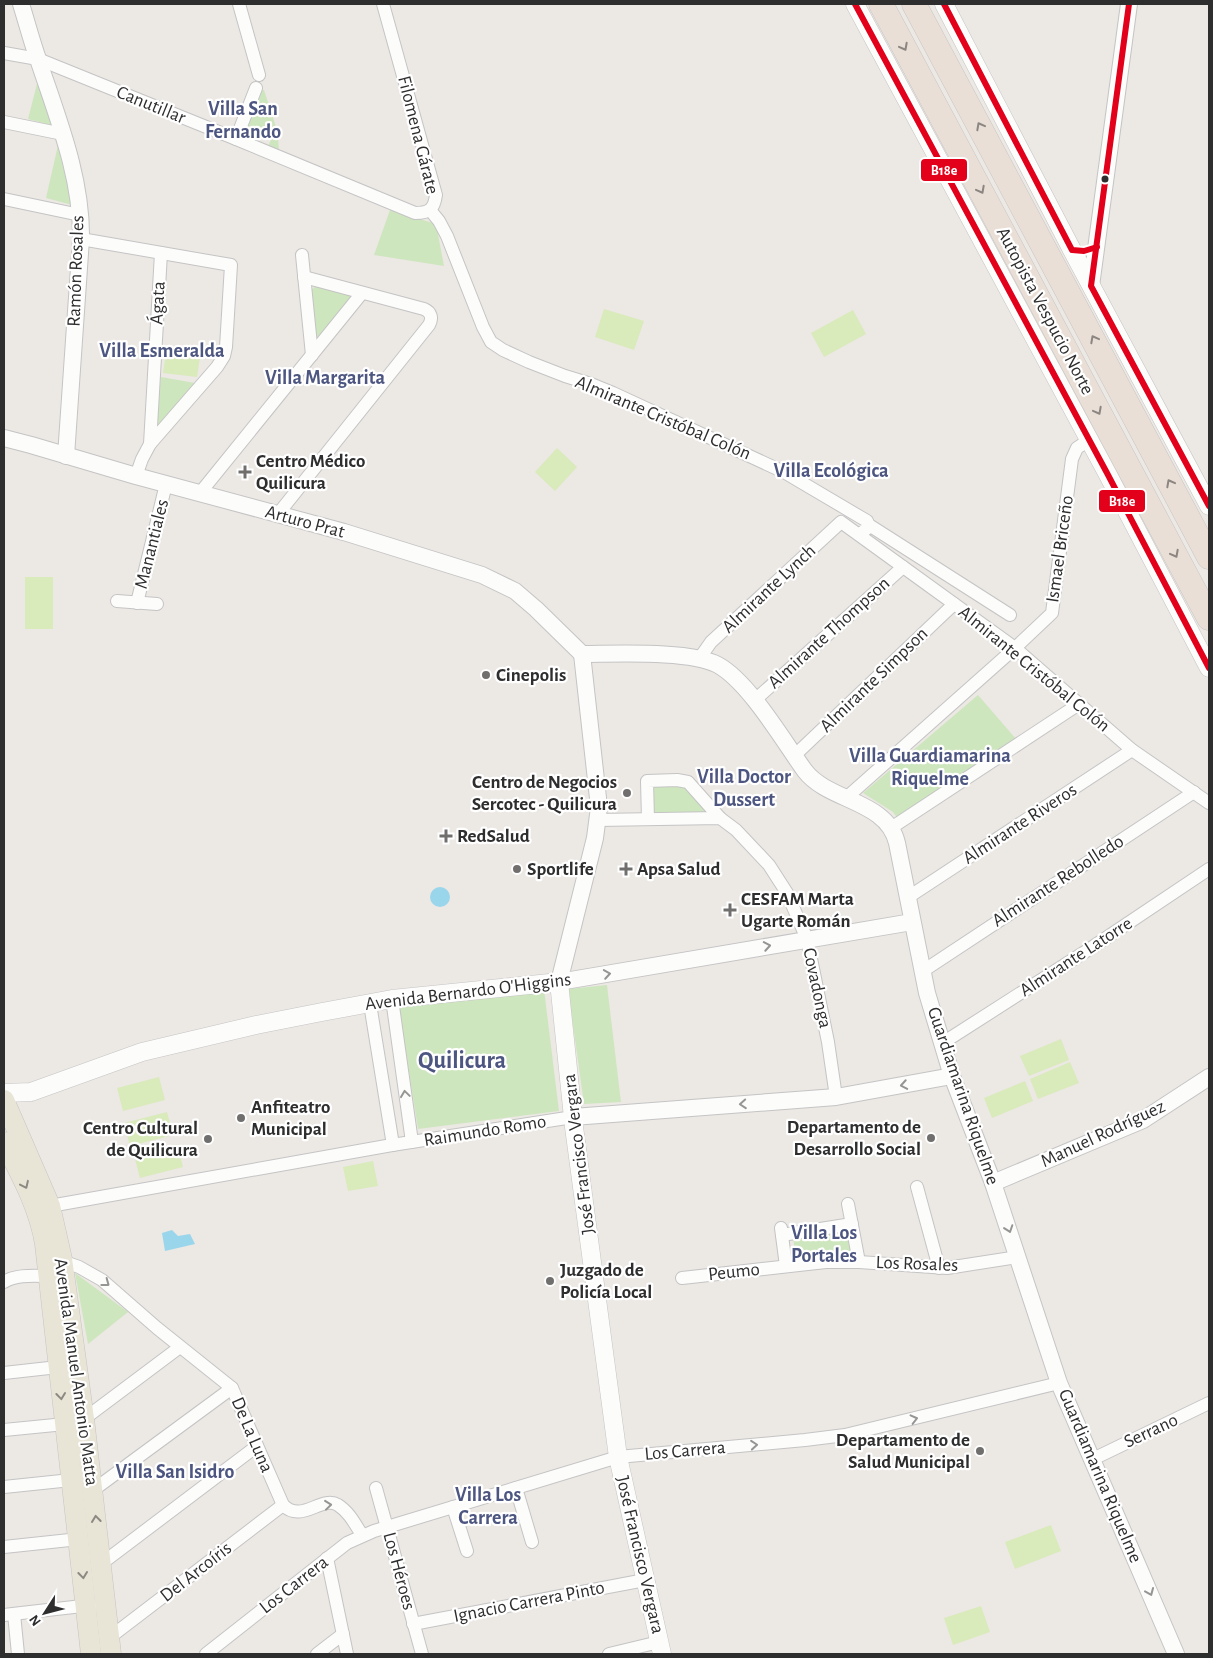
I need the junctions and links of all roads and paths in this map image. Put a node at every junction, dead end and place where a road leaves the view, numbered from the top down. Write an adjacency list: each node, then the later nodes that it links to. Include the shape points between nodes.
1 (21, 4): 11 (street, Ramón Rosales)
2 (239, 4): 15 (street, via 258,82)
3 (383, 4): 17 (street, Filomena Gárate, via 436,195)
4 (855, 4): 30 (main road)
5 (881, 4): 48 (highway, Autopista Vespucio Norte, one-way to 48)
6 (914, 4): 12 (highway, Autopista Vespucio Norte)
7 (924, 4): 12 (highway)
8 (944, 4): 21 (main road)
9 (1130, 4): 20 (street)
10 (4, 53): 11 (street, Canutillar)
11 (38, 60): 14 (street, Ramón Rosales); 15 (street, Canutillar)
12 (954, 78): 41 (highway, Autopista Vespucio Norte, one-way to 12)
13 (4, 122): 14 (street)
14 (64, 134): 18 (street, Ramón Rosales)
15 (236, 139): 17 (street, Canutillar, via 415,214)
16 (4, 199): 18 (street)
17 (430, 210): 27 (street, Filomena Gárate, via 447,236)
18 (80, 215): 19 (street, Ramón Rosales)
19 (81, 239): 22 (street); 32 (street, Ramón Rosales)
20 (1097, 247): 21 (street); 25 (street)
21 (1072, 250): 25 (main road)
22 (161, 253): 31 (street, Ágata); 31 (street, via 231,265 224,356)
23 (302, 255): 24 (street)
24 (304, 278): 26 (street); 28 (street)
25 (1091, 286): 36 (main road)
26 (362, 293): 28 (street); 37 (street, via 424,309 430,315 429,325)
27 (491, 342): 39 (street, Almirante Cristóbal Colón, via 529,362 613,392 800,480)
28 (312, 355): 35 (street)
29 (4, 438): 32 (street, Arturo Prat)
30 (1089, 440): 49 (street, Ismael Briceño, via 1077,448 1072,459 1052,613); 52 (main road)
31 (150, 444): 33 (street)
32 (66, 456): 33 (street, Arturo Prat)
33 (136, 476): 34 (street, Arturo Prat)
34 (166, 484): 35 (street, Arturo Prat); 44 (street, Manantiales)
35 (200, 493): 37 (street, Arturo Prat)
36 (1209, 506)
37 (278, 514): 50 (street, Arturo Prat, via 492,580 515,591)
38 (841, 522): 40 (street, Almirante Cristóbal Colón); 51 (street, Almirante Lynch, via 711,642)
39 (869, 525): 40 (street, via 868,530); 47 (street, Almirante Cristóbal Colón)
40 (860, 534): 42 (street, Almirante Cristóbal Colón)
41 (1209, 557)
42 (903, 567): 46 (street, Almirante Cristóbal Colón); 53 (street, Almirante Thompson)
43 (117, 601): 44 (street, Manantiales)
44 (137, 603): 45 (street, Manantiales)
45 (158, 604)
46 (954, 604): 49 (street, Almirante Cristóbal Colón); 56 (street, Almirante Simpson)
47 (1010, 615)
48 (1209, 618)
49 (1014, 648): 54 (street, Almirante Cristóbal Colón); 58 (street, Ismael Briceño)
50 (582, 654): 51 (street); 62 (street, José Francisco Vergara)
51 (699, 658): 53 (street, via 726,669)
52 (1209, 668)
53 (754, 700): 56 (street)
54 (1079, 704): 55 (street, Almirante Cristóbal Colón); 63 (street)
55 (1132, 750): 57 (street, Almirante Cristóbal Colón); 65 (street, Almirante Riveros)
56 (794, 756): 58 (street, via 814,781)
57 (1194, 792): 59 (street, Almirante Cristóbal Colón); 68 (street, Almirante Rebolledo)
58 (846, 798): 63 (street, via 880,816)
59 (1209, 803)
60 (720, 818): 61 (street); 61 (street, Covadonga, via 692,784 677,780 648,781); 67 (street, Covadonga, via 769,865 787,893)
61 (648, 819): 62 (street)
62 (598, 820): 69 (street, José Francisco Vergara)
63 (891, 828): 65 (street, Guardiamarina Riquelme)
64 (1209, 870): 72 (street, Almirante Latorre)
65 (907, 898): 66 (street, Guardiamarina Riquelme)
66 (912, 922): 67 (street, Avenida Bernardo O'Higgins); 68 (street, Guardiamarina Riquelme)
67 (807, 939): 69 (street, Avenida Bernardo O'Higgins, one-way to 67); 77 (street, Covadonga)
68 (923, 971): 72 (street, Guardiamarina Riquelme)
69 (559, 982): 70 (main road, Avenida Bernardo O'Higgins); 79 (main road, José Francisco Vergara)
70 (392, 999): 71 (main road, Avenida Bernardo O'Higgins); 73 (street)
71 (370, 1004): 76 (street); 78 (main road, Avenida Bernardo O'Higgins, via 266,1023 142,1052)
72 (941, 1044): 74 (street, Guardiamarina Riquelme)
73 (403, 1075): 76 (street); 81 (street, one-way to 73)
74 (952, 1076): 77 (street, Raimundo Romo, one-way to 77); 83 (street, Guardiamarina Riquelme)
75 (1209, 1077): 83 (street, Manuel Rodríguez, via 1143,1120)
76 (382, 1078): 82 (street)
77 (836, 1098): 79 (street, Raimundo Romo, one-way to 79)
78 (5, 1104): 86 (main road, Avenida Manuel Antonio Matta)
79 (573, 1117): 81 (street, Raimundo Romo); 105 (main road, José Francisco Vergara)
80 (4, 1142): 93 (main road, Avenida Manuel Antonio Matta, one-way to 93, via 38,1214)
81 (412, 1142): 82 (street, Raimundo Romo)
82 (393, 1145): 86 (street, Raimundo Romo)
83 (993, 1183): 88 (street, Guardiamarina Riquelme, one-way to 88)
84 (917, 1187): 92 (street)
85 (848, 1204): 87 (street)
86 (50, 1206): 89 (main road, Avenida Manuel Antonio Matta)
87 (852, 1224): 90 (street); 91 (street, via 781,1231)
88 (1018, 1257): 92 (street, Los Rosales); 99 (street, Guardiamarina Riquelme)
89 (62, 1261): 96 (street, De La Luna, one-way to 96, via 102,1280); 102 (main road, Avenida Manuel Antonio Matta)
90 (859, 1262): 91 (street, Los Rosales); 92 (street, Los Rosales)
91 (786, 1266): 94 (street, Peumo)
92 (939, 1268)
93 (49, 1276): 95 (street, via 12,1278); 97 (main road, Avenida Manuel Antonio Matta)
94 (682, 1278)
95 (4, 1282)
96 (180, 1347): 100 (street, De La Luna); 102 (street)
97 (58, 1367): 98 (street); 102 (main road, Avenida Manuel Antonio Matta, one-way to 102)
98 (4, 1373)
99 (1060, 1383): 105 (street, Los Carrera, one-way to 99, via 844,1435); 106 (street, Guardiamarina Riquelme)
100 (232, 1388): 104 (street, De La Luna); 111 (street)
101 (1209, 1403): 106 (street, Serrano)
102 (74, 1422): 103 (street); 107 (main road, Avenida Manuel Antonio Matta); 111 (main road, Avenida Manuel Antonio Matta)
103 (4, 1430)
104 (257, 1446): 112 (street, De La Luna); 121 (street)
105 (618, 1457): 110 (street, Los Carrera); 122 (main road, José Francisco Vergara)
106 (1093, 1459): 136 (street, Guardiamarina Riquelme, one-way to 136)
107 (71, 1480): 108 (street); 116 (main road, Avenida Manuel Antonio Matta)
108 (4, 1487)
109 (376, 1488): 114 (street, Los Héroes)
110 (516, 1488): 113 (street, Los Carrera); 117 (street)
111 (92, 1491): 121 (main road, Avenida Manuel Antonio Matta, one-way to 111)
112 (283, 1505): 115 (street, one-way to 115, via 298,1512 336,1504 349,1515); 127 (street, Del Arcoíris)
113 (453, 1507): 114 (street, Los Carrera); 119 (street)
114 (387, 1527): 115 (street, Los Carrera); 125 (street, Los Héroes)
115 (362, 1535): 120 (street, Los Carrera)
116 (79, 1539): 118 (street); 123 (main road, Avenida Manuel Antonio Matta, one-way to 123)
117 (532, 1542)
118 (4, 1547)
119 (467, 1551)
120 (327, 1558): 126 (street); 131 (street, Los Carrera)
121 (101, 1564): 123 (main road, Avenida Manuel Antonio Matta)
122 (645, 1580): 125 (street, Ignacio Carrera Pinto); 128 (main road, José Francisco Vergara)
123 (96, 1604): 124 (street); 127 (main road, Avenida Manuel Antonio Matta); 130 (main road, Avenida Manuel Antonio Matta)
124 (9, 1614): 129 (street)
125 (413, 1624): 134 (street, Los Héroes)
126 (343, 1634): 132 (street); 133 (street)
127 (110, 1646)
128 (661, 1648): 135 (street)
129 (18, 1654)
130 (91, 1654)
131 (206, 1654)
132 (317, 1654)
133 (347, 1654)
134 (422, 1654)
135 (609, 1654)
136 (1176, 1654)

